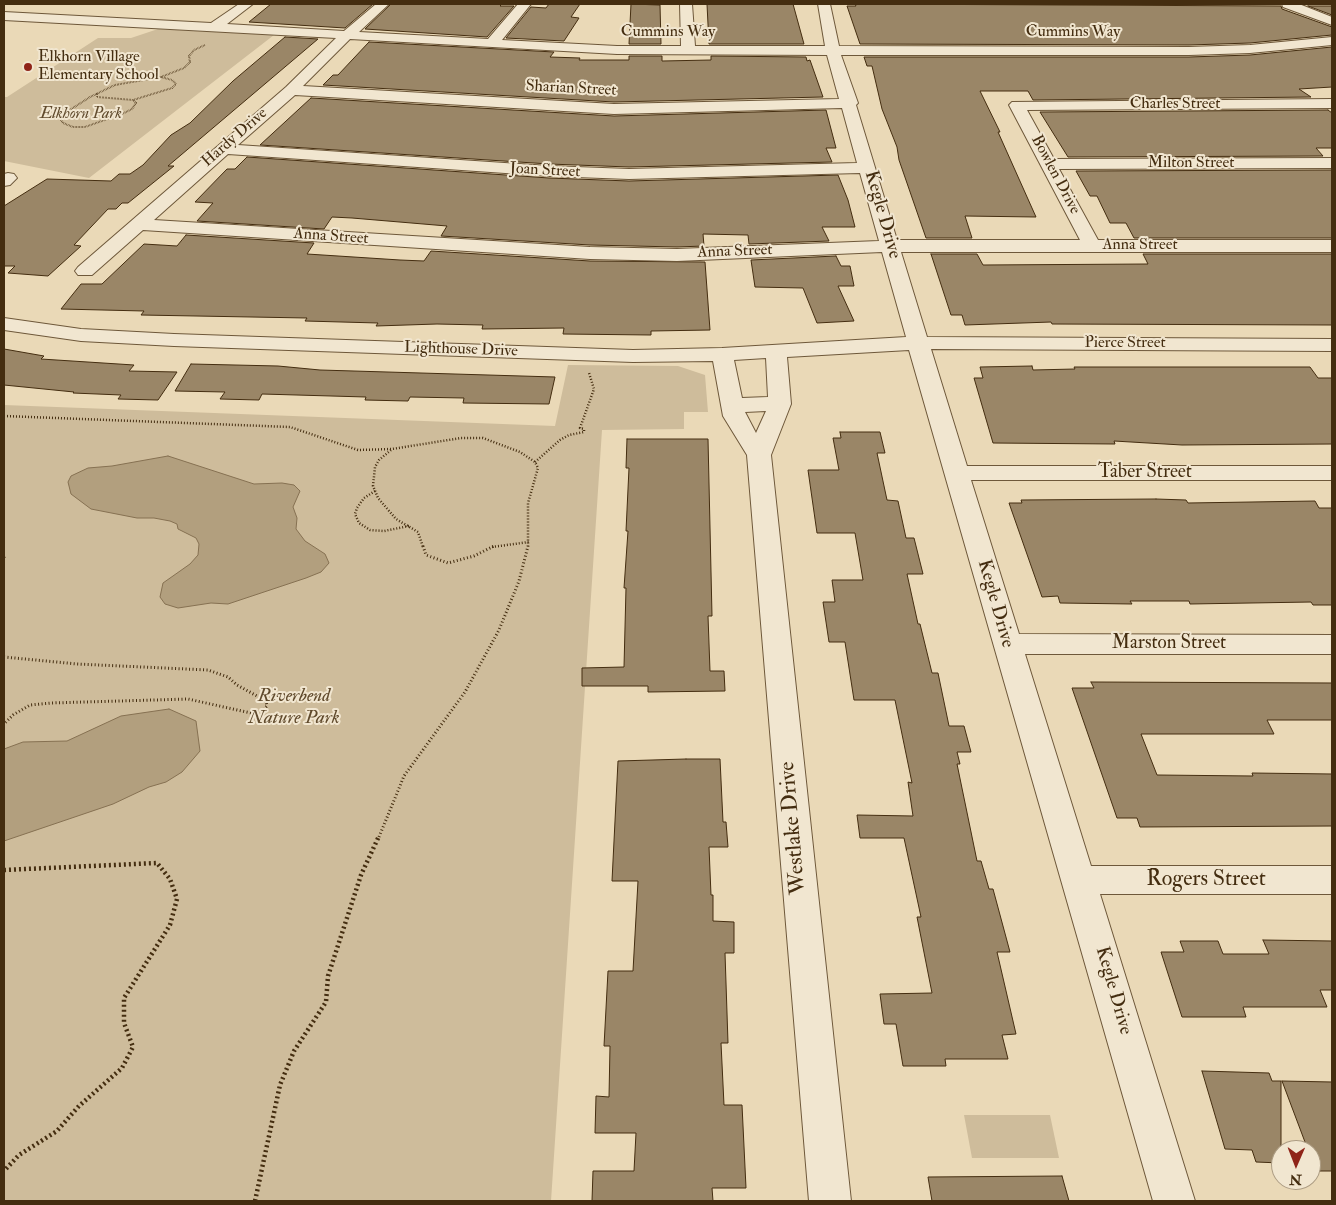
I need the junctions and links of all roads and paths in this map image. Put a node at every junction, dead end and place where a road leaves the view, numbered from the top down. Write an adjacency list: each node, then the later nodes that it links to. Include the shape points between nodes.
1 (247, 4): 13 (street)
2 (383, 4): 14 (street, Hardy Drive)
3 (525, 4): 16 (street)
4 (686, 4): 19 (street)
5 (824, 4): 18 (street, Kegle Drive)
6 (1288, 4): 10 (street)
7 (103, 8): 9 (street)
8 (4, 16): 9 (street, Cummins Way)
9 (82, 20): 11 (street, Cummins Way)
10 (1332, 21)
11 (150, 24): 12 (street, via 139,32 126,34); 13 (street, Cummins Way)
12 (4, 27)
13 (213, 28): 14 (street, Cummins Way)
14 (347, 35): 16 (street, Cummins Way); 21 (street, Hardy Drive)
15 (1332, 41): 18 (street, Cummins Way, via 1189,51)
16 (492, 43): 19 (street, Cummins Way)
17 (208, 44): 20 (path, via 194,50 184,68)
18 (833, 50): 19 (street, Cummins Way); 24 (street, Kegle Drive)
19 (688, 51)
20 (161, 77): 22 (path); 23 (path, via 176,84)
21 (291, 90): 24 (street, Sharian Street, via 614,109); 27 (street, Hardy Drive)
22 (97, 93): 23 (path, via 97,97); 23 (path, via 59,118 73,128 85,127 132,109 136,103)
23 (133, 100)
24 (850, 103): 30 (street, Kegle Drive)
25 (1332, 103): 26 (street, Charles Street)
26 (1017, 105): 29 (street, Bowlen Drive)
27 (222, 149): 30 (street, Joan Street, via 549,172 618,174); 31 (street, Hardy Drive)
28 (1332, 163): 29 (street, Milton Street)
29 (1049, 164): 33 (street, Bowlen Drive)
30 (868, 168): 32 (street, Kegle Drive)
31 (139, 224): 32 (street, Anna Street, via 590,253 677,254); 35 (street, Hardy Drive)
32 (891, 246): 33 (street, Anna Street); 37 (street, Kegle Drive)
33 (1092, 246): 34 (street, Anna Street)
34 (1332, 246)
35 (85, 271)
36 (4, 324): 40 (street, Lighthouse Drive, via 82,335 174,340 633,356)
37 (918, 343): 38 (street, Pierce Street); 39 (street, Lighthouse Drive); 48 (street, Kegle Drive)
38 (1332, 345)
39 (776, 351): 40 (street, Lighthouse Drive); 42 (street, Westlake Drive)
40 (722, 354): 43 (street, Westlake Drive)
41 (590, 368): 47 (path, via 594,389 580,428 584,432 560,440)
42 (780, 404): 43 (street); 46 (street, Westlake Drive)
43 (732, 405): 46 (street, Westlake Drive, via 734,416)
44 (4, 416): 45 (path, via 278,426 358,450)
45 (392, 449): 47 (path, via 462,438 483,438 514,449); 50 (path, via 375,467)
46 (759, 455): 62 (street, Westlake Drive)
47 (535, 462): 52 (path, via 538,468 528,503)
48 (958, 473): 49 (street, Taber Street); 53 (street, Kegle Drive)
49 (1332, 473)
50 (375, 492): 51 (path, via 396,519); 51 (path, via 364,498 357,508 358,523 370,530 384,531)
51 (410, 526): 52 (path, via 418,532 426,554 448,563 474,556 496,545)
52 (529, 542): 61 (path, via 519,581 499,630 465,692 404,776 361,875 328,976 326,1002 294,1051 280,1085)
53 (1006, 644): 54 (street, Marston Street); 58 (street, Kegle Drive)
54 (1332, 644)
55 (4, 657): 56 (path, via 208,670 266,701 267,706 251,713 188,699 50,703 30,705)
56 (4, 724)
57 (4, 870): 60 (path, via 157,862 178,898 170,925 124,998 124,1023 133,1047 122,1068 57,1131)
58 (1080, 880): 59 (street, Rogers Street); 63 (street, Kegle Drive)
59 (1332, 880)
60 (4, 1170)
61 (255, 1201)
62 (830, 1201)
63 (1174, 1201)

